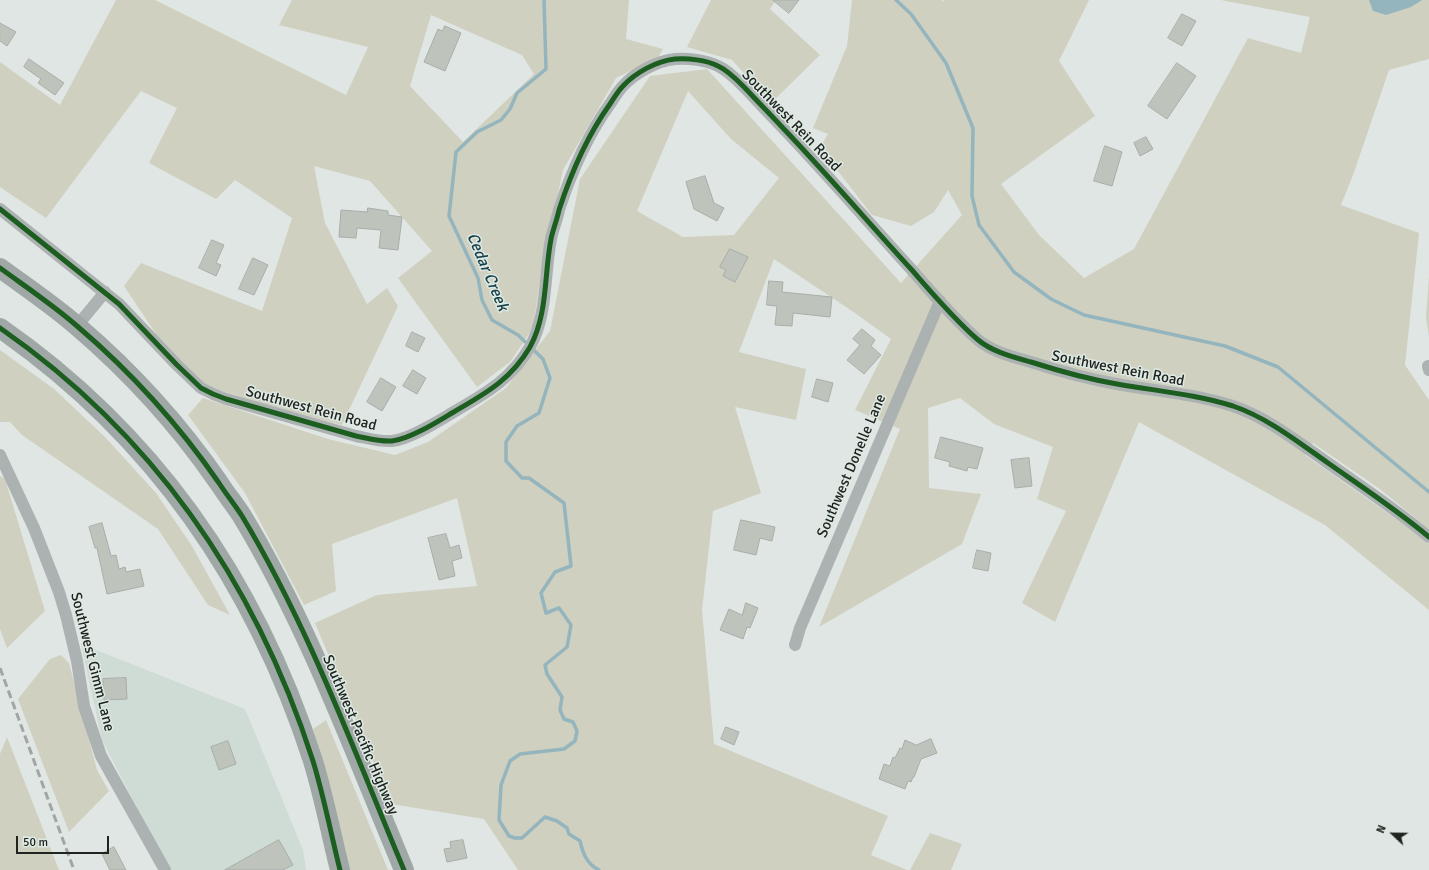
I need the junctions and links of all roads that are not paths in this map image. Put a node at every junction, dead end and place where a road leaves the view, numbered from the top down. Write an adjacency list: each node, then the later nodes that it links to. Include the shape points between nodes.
1 (0, 209): 3 (street, Southwest Rein Road)
2 (0, 268): 5 (highway, Southwest Pacific Highway)
3 (104, 292): 4 (street, Southwest Rein Road, via 128,312 201,388 226,399 362,437 395,441 417,432 494,387 511,373 531,344 538,327 551,238 564,195 584,145 623,86 640,72 664,62 688,59 709,62 721,67 734,78 818,164); 5 (street)
4 (940, 301): 8 (street, Southwest Rein Road, via 977,339 1005,354 1071,374 1200,397 1255,415 1365,488); 9 (street, Southwest Donelle Lane)
5 (77, 326): 12 (highway, Southwest Pacific Highway, via 164,412 203,459 241,514 304,636)
6 (0, 328): 11 (highway, via 59,372 117,426 178,497 217,554 253,616 287,692 313,762)
7 (0, 455): 10 (street, Southwest Gimm Lane, via 34,528 59,592 77,661 84,706 101,756)
8 (1429, 537)
9 (795, 645)
10 (166, 870)
11 (340, 870)
12 (404, 870)

